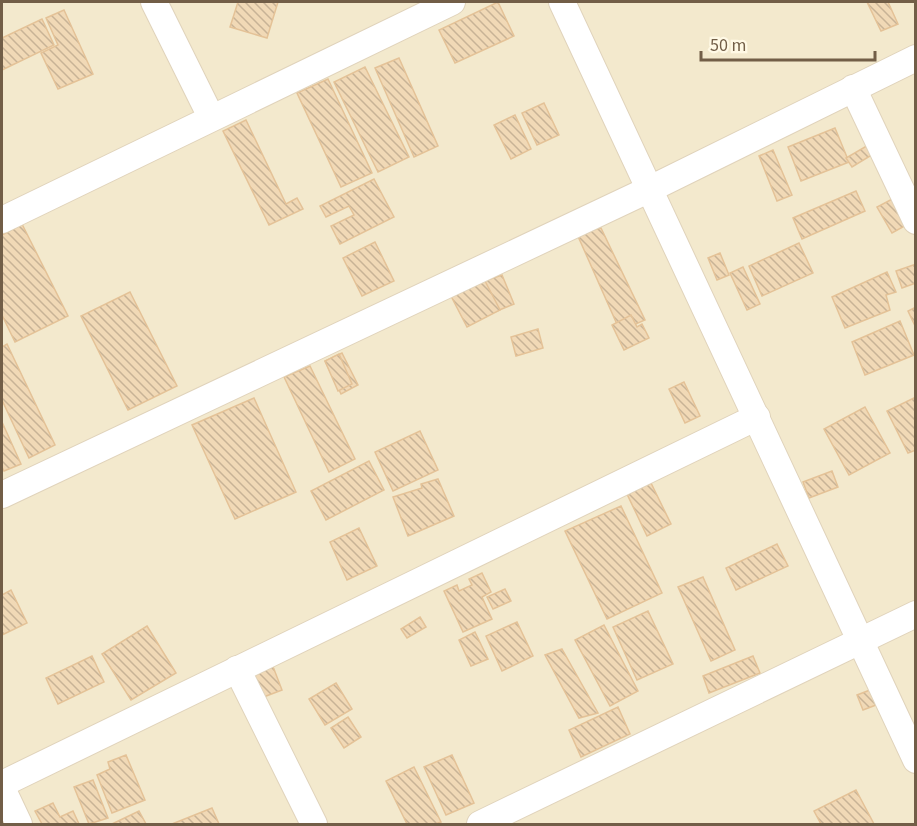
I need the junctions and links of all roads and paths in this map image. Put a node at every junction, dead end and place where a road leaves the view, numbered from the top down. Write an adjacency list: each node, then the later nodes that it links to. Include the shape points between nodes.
1 (154, 2): 6 (street)
2 (452, 2): 6 (street)
3 (562, 2): 7 (street)
4 (915, 58): 5 (street)
5 (853, 88): 7 (street); 9 (street)
6 (211, 117): 8 (street)
7 (650, 189): 10 (street); 11 (street)
8 (2, 220)
9 (915, 220)
10 (757, 417): 13 (street); 14 (street)
11 (2, 495)
12 (915, 614): 13 (street)
13 (860, 642): 15 (street); 19 (street)
14 (237, 669): 16 (street); 18 (street)
15 (915, 760)
16 (2, 786): 17 (street)
17 (19, 825)
18 (314, 825)
19 (480, 825)

